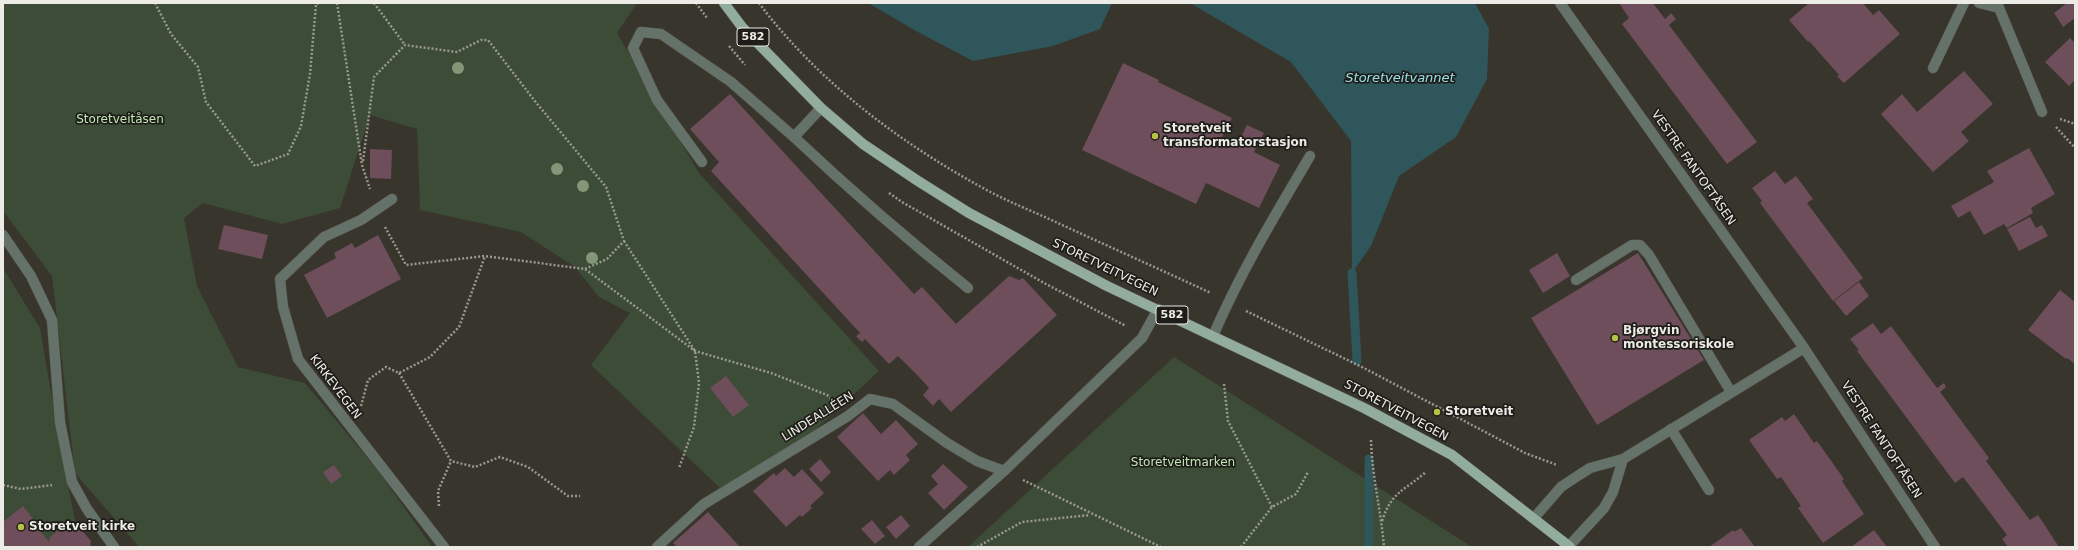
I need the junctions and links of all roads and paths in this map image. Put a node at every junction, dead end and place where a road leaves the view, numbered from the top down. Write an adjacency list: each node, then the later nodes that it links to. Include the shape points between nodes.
1 (155, 3): 2 (path, via 171,34 198,67 206,102 255,166 288,154 302,126)
2 (318, 3)
3 (337, 3): 19 (path)
4 (374, 3): 11 (path)
5 (724, 3): 13 (main road, STORETVEITVEGEN / 582, via 742,26)
6 (759, 3): 28 (path, via 810,61 840,88 883,124 935,160 984,189)
7 (1560, 3): 31 (street, VESTRE FANTOFTÅSEN)
8 (1964, 3): 12 (street)
9 (1979, 3): 10 (street)
10 (1998, 6): 14 (street)
11 (405, 45)
12 (1933, 68)
13 (821, 108): 15 (street); 29 (main road, STORETVEITVEGEN / 582, via 863,144 970,213 1107,286)
14 (2042, 112): 16 (path)
15 (794, 137): 18 (street, via 731,82 661,34 641,32 633,48 657,100); 27 (street, via 897,231)
16 (2075, 148)
17 (1310, 156): 28 (street, via 1256,248)
18 (702, 162)
19 (362, 165): 21 (path); 23 (path, via 374,77 404,45 457,52 481,40 488,40 606,187)
20 (392, 199): 21 (street, KIRKEVEGEN)
21 (376, 210): 24 (path, via 406,265); 38 (street, KIRKEVEGEN, via 362,220 324,237 280,279 282,308 298,359)
22 (3, 235): 47 (street, via 30,276 52,320 60,422)
23 (624, 240): 25 (path, via 607,260); 32 (path)
24 (486, 256): 25 (path); 33 (path, via 459,327 430,357)
25 (585, 269): 32 (path)
26 (1576, 280): 35 (street, via 1632,245 1640,245 1649,255)
27 (968, 288)
28 (1228, 302): 30 (street); 42 (path, via 1362,367 1525,453)
29 (1158, 309): 30 (main road, STORETVEITVEGEN / 582); 44 (street, via 1142,338)
30 (1213, 336): 54 (main road, STORETVEITVEGEN / 582, via 1364,408 1452,455)
31 (1804, 348): 35 (street); 65 (street, VESTRE FANTOFTÅSEN)
32 (695, 351): 36 (path, via 806,386 827,395); 43 (path, via 699,383 694,427)
33 (399, 373): 38 (path, via 386,367 368,380); 41 (path)
34 (1224, 384): 52 (path, via 1228,421)
35 (1731, 392): 37 (street)
36 (836, 405)
37 (1671, 429): 40 (street); 49 (street)
38 (354, 433): 58 (street, KIRKEVEGEN)
39 (1371, 440): 55 (path, via 1372,468)
40 (1622, 459): 54 (street, via 1590,468 1561,487); 56 (street, via 1613,492 1604,508)
41 (451, 461): 50 (path, via 475,467 500,457 528,467 568,496); 51 (path, via 438,491)
42 (1564, 467)
43 (679, 468)
44 (1004, 471): 53 (path); 59 (street, LINDEALLÉEN, via 977,461 947,443 893,404 870,400 704,504); 60 (street)
45 (1308, 472): 52 (path, via 1296,494)
46 (1426, 472): 55 (path, via 1394,496)
47 (72, 482): 48 (path, via 21,489); 57 (street, via 87,509)
48 (3, 485)
49 (1709, 490)
50 (580, 496)
51 (439, 507)
52 (1272, 507): 63 (path)
53 (1090, 515): 61 (path, via 1022,522); 62 (path)
54 (1534, 518): 56 (main road, STORETVEITVEGEN / 582)
55 (1382, 521): 64 (path)
56 (1569, 546)
57 (114, 547)
58 (444, 547)
59 (657, 547)
60 (919, 547)
61 (977, 547)
62 (1161, 547)
63 (1241, 547)
64 (1384, 547)
65 (1935, 547)

